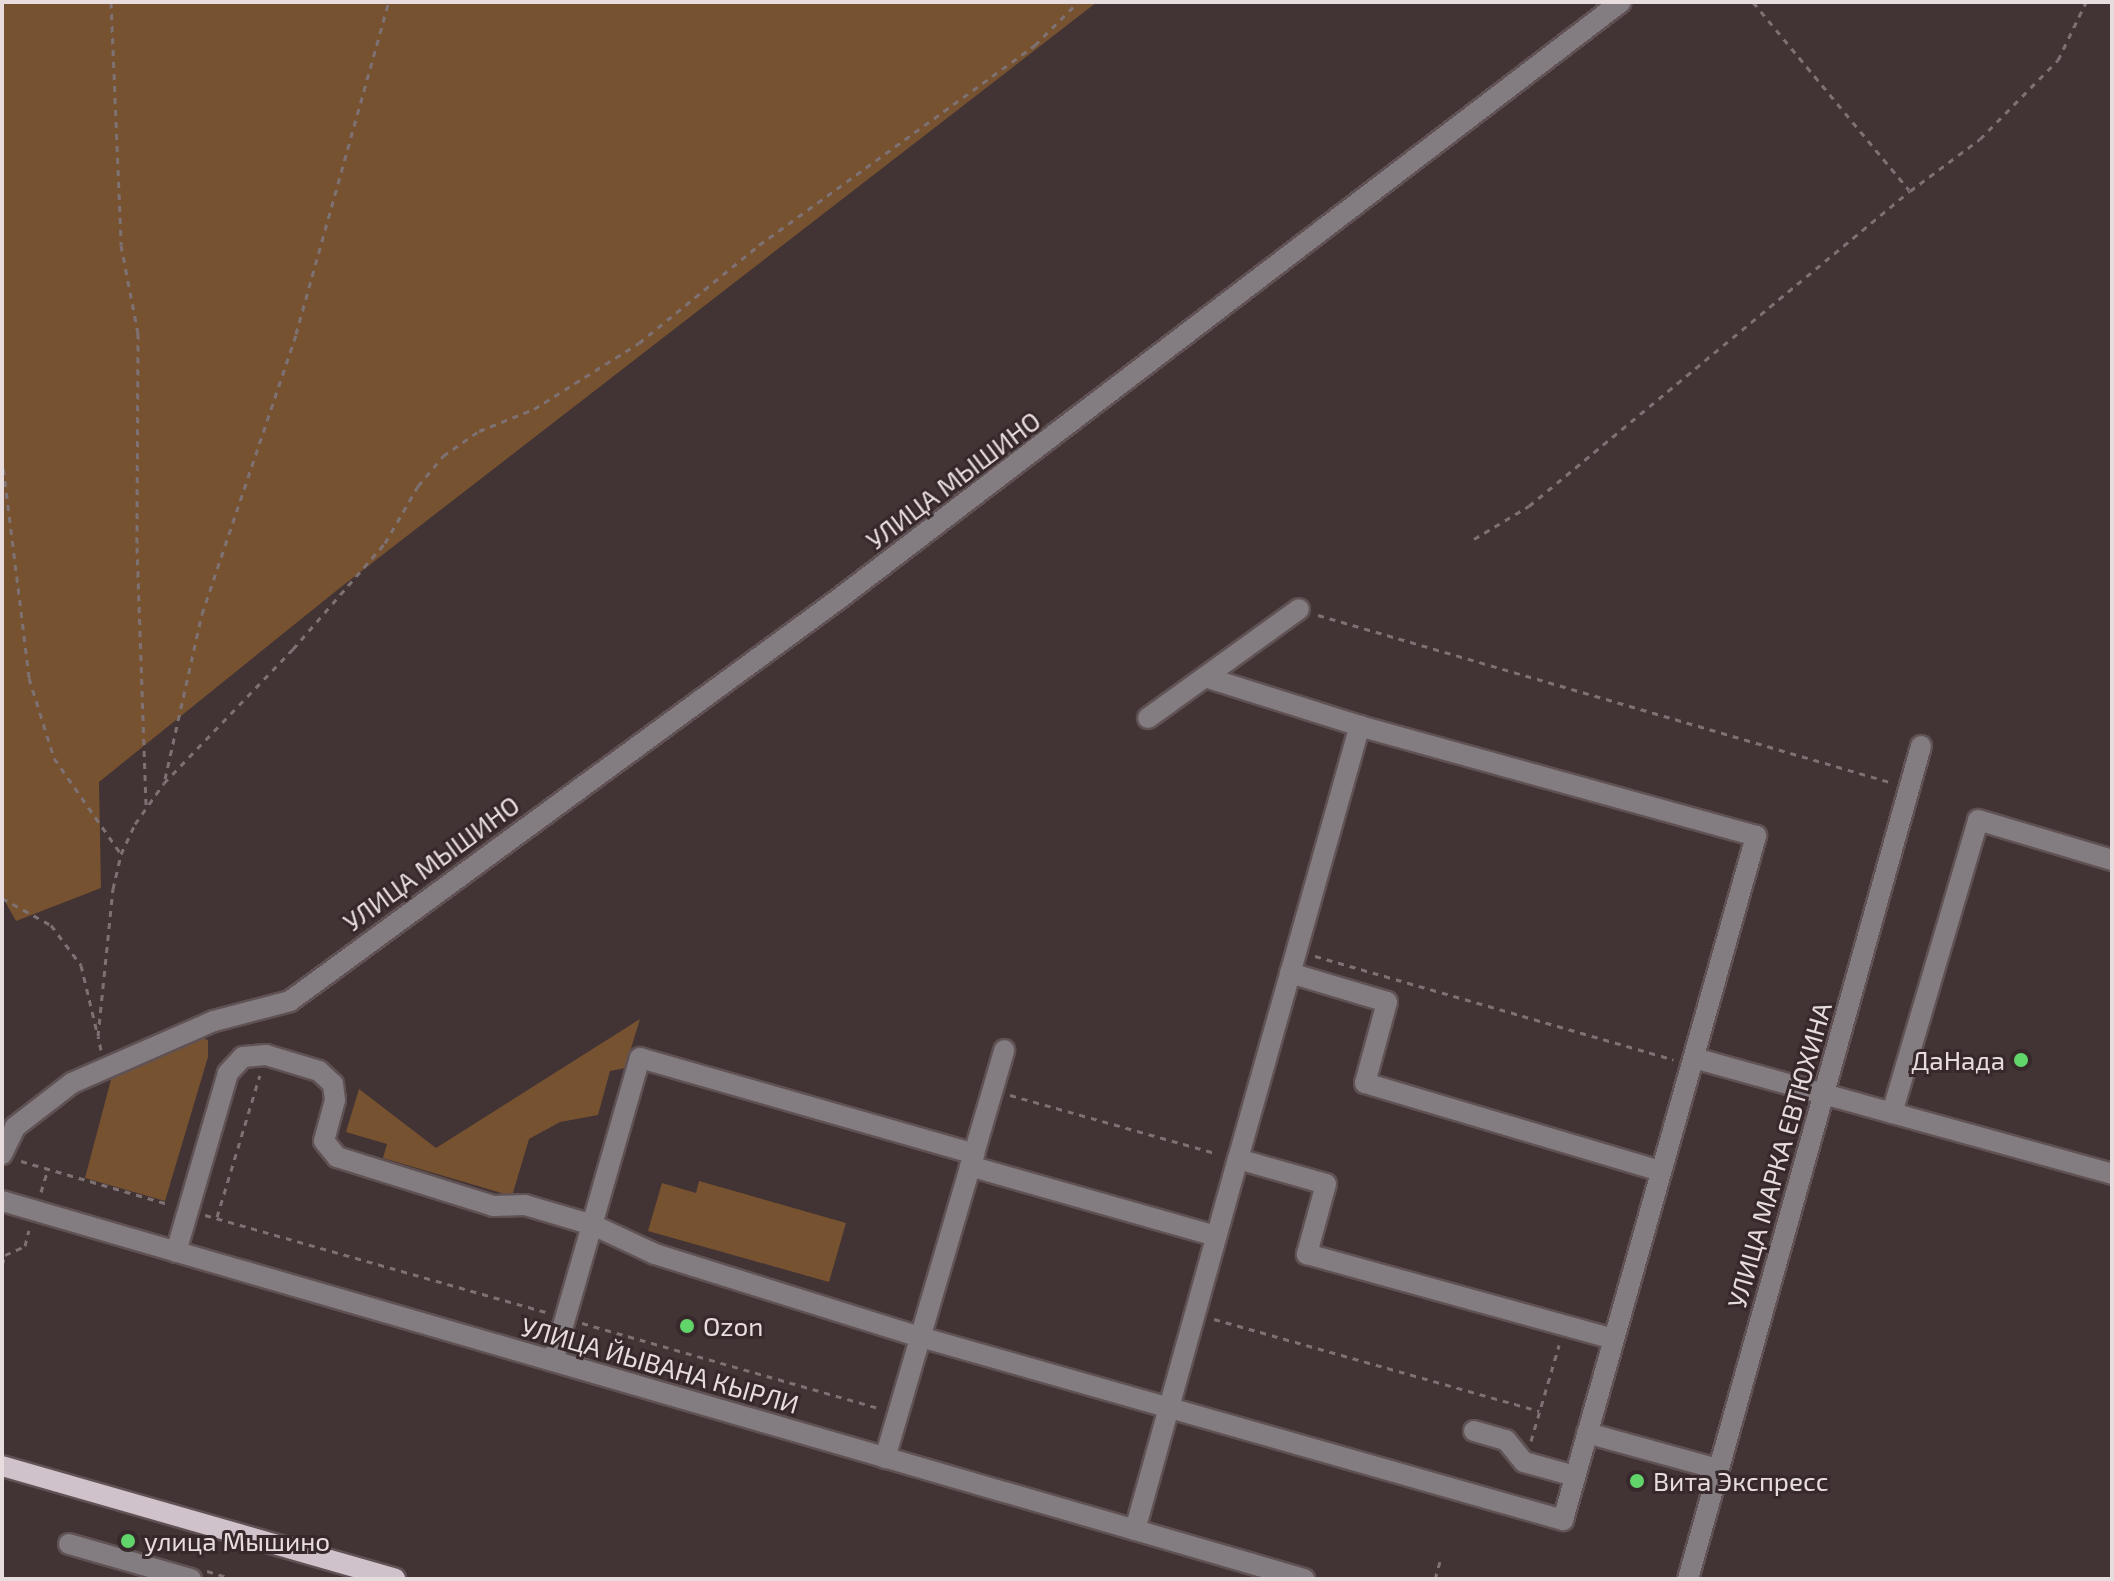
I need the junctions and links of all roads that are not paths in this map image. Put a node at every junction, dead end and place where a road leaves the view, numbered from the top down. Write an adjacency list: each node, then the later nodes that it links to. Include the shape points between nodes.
1 (1621, 2): 13 (street, УЛИЦА МЫШИНО, via 836,601 282,1006 214,1021 105,1066 40,1103 15,1127)
2 (1299, 609): 4 (street)
3 (1211, 679): 5 (street)
4 (1148, 718)
5 (1360, 726): 8 (street); 10 (street, via 1756,836)
6 (1921, 746): 11 (street, УЛИЦА МАРКА ЕВТЮХИНА)
7 (2112, 860): 12 (street, via 1978,820)
8 (1290, 973): 14 (street); 16 (street, via 1387,1002 1365,1083)
9 (1004, 1050): 15 (street)
10 (1693, 1061): 11 (street); 16 (street)
11 (1823, 1093): 12 (street); 30 (street, УЛИЦА МАРКА ЕВТЮХИНА)
12 (1892, 1113): 17 (street)
13 (10, 1157)
14 (1238, 1159): 20 (street); 23 (street, via 1326,1184 1307,1254)
15 (972, 1160): 19 (street, via 640,1058); 20 (street); 22 (street)
16 (1661, 1171): 23 (street)
17 (2112, 1174)
18 (2, 1201): 21 (street, УЛИЦА ЙЫВАНА КЫРЛИ)
19 (593, 1225): 21 (street, via 525,1205 493,1206 337,1157 324,1141 335,1100 333,1084 319,1071 250,1054 231,1067); 22 (street, via 655,1254); 24 (street)
20 (1216, 1236): 25 (street)
21 (176, 1252): 24 (street, УЛИЦА ЙЫВАНА КЫРЛИ)
22 (917, 1336): 25 (street); 28 (street)
23 (1613, 1339): 27 (street)
24 (553, 1361): 28 (street, УЛИЦА ЙЫВАНА КЫРЛИ)
25 (1168, 1408): 31 (street, via 1563,1520); 32 (street)
26 (1474, 1431): 31 (street, via 1506,1440 1524,1462)
27 (1587, 1433): 30 (street); 31 (street)
28 (885, 1458): 32 (street, УЛИЦА ЙЫВАНА КЫРЛИ)
29 (2, 1466): 35 (main road)
30 (1718, 1469): 37 (street, УЛИЦА МАРКА ЕВТЮХИНА)
31 (1575, 1476)
32 (1135, 1530): 36 (street, УЛИЦА ЙЫВАНА КЫРЛИ)
33 (69, 1544): 34 (street)
34 (191, 1579)
35 (395, 1579)
36 (1304, 1579)
37 (1688, 1579)

